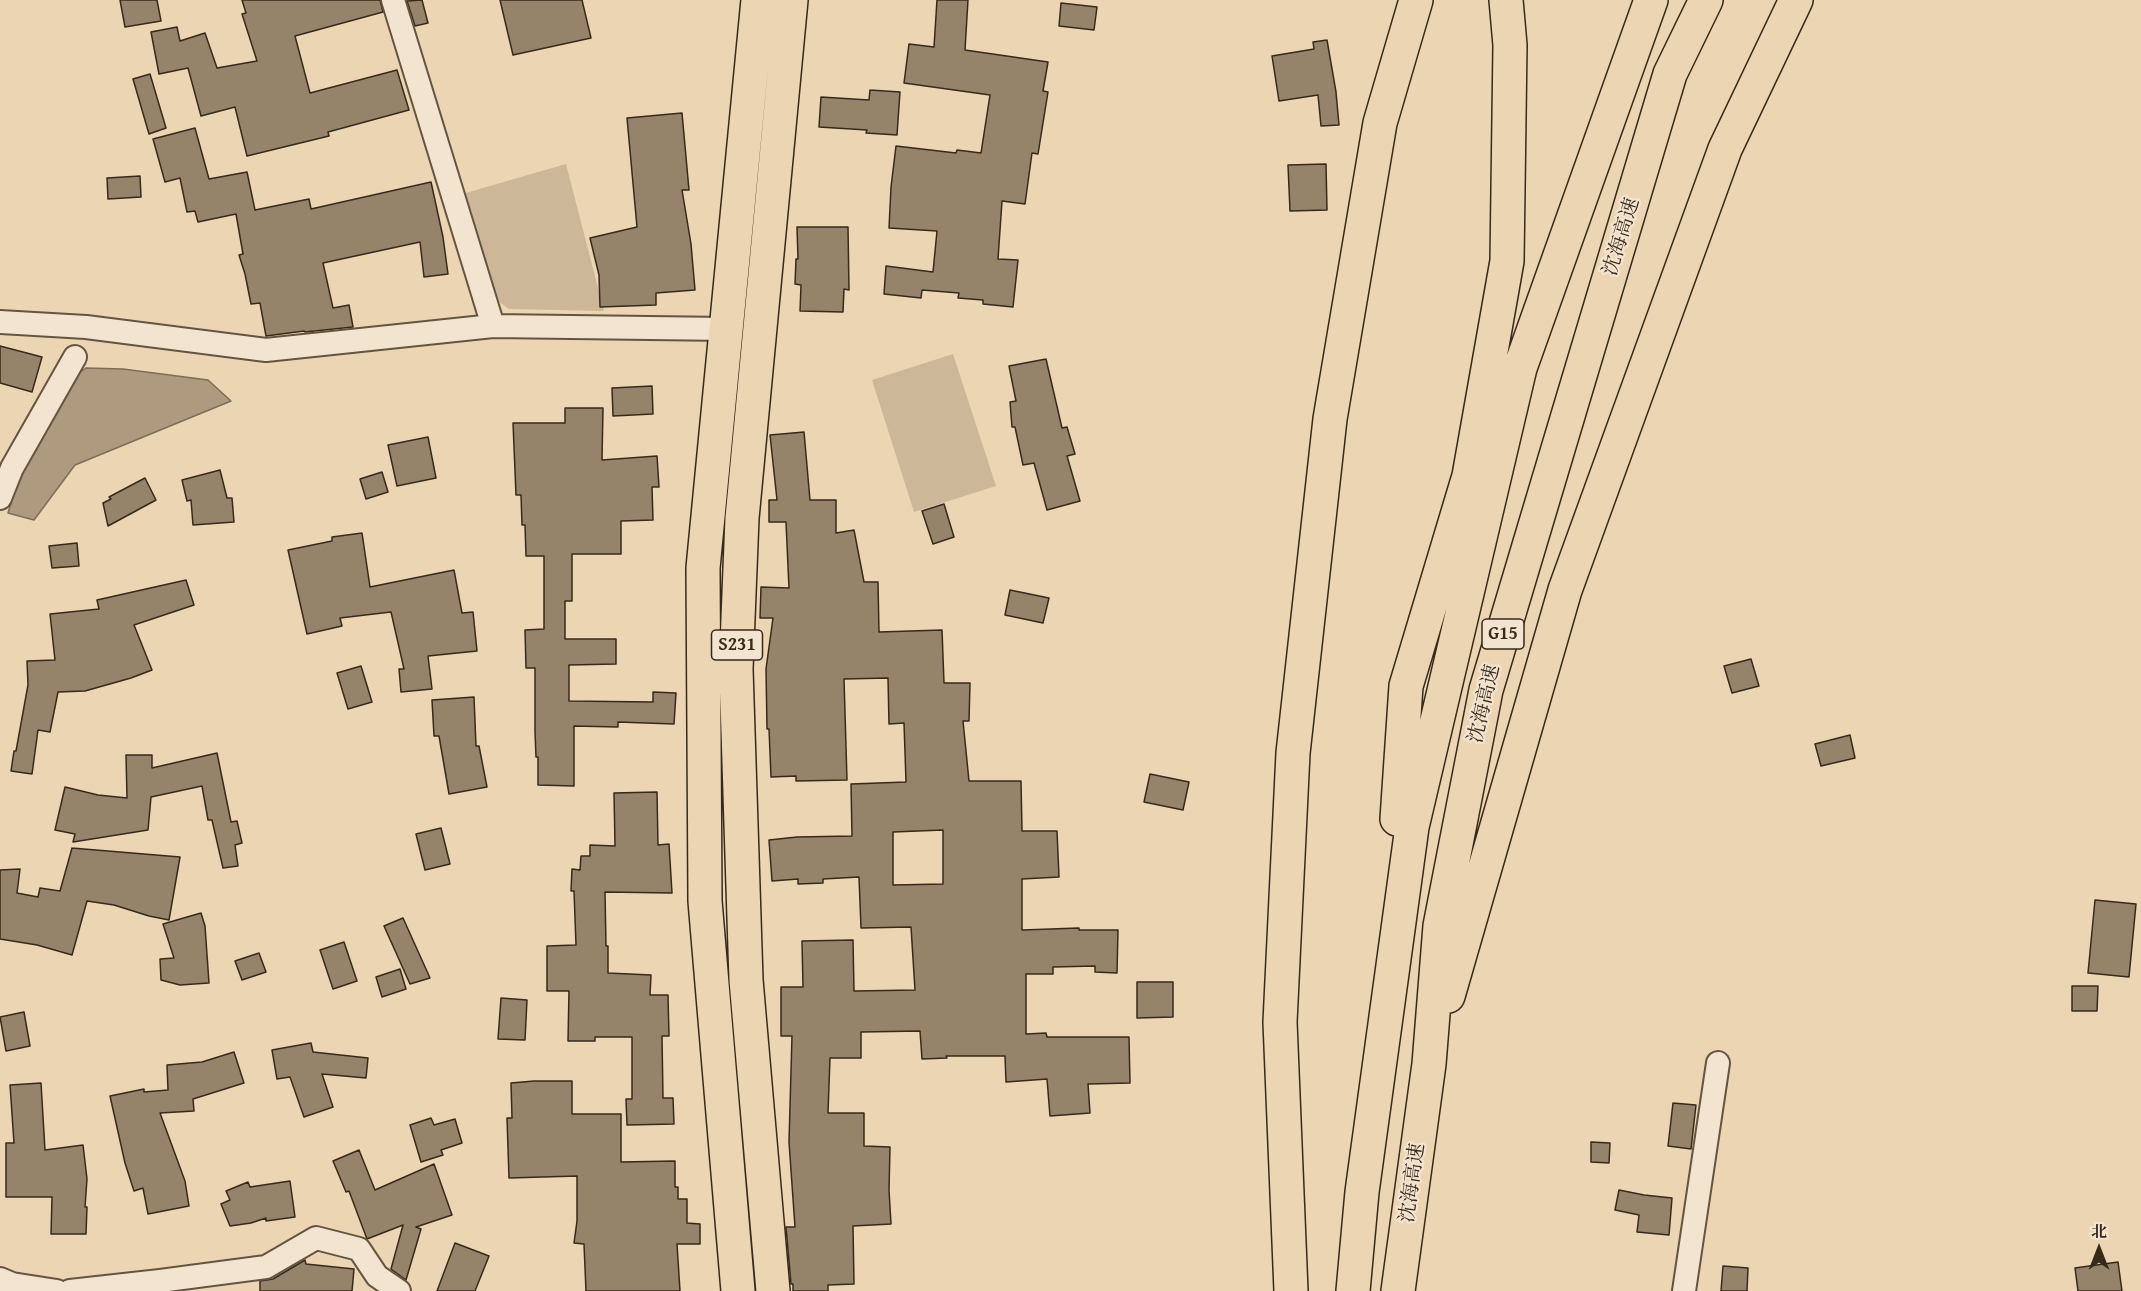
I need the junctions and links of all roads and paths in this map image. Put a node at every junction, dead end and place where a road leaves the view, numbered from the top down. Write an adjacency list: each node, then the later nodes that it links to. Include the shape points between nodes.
1 (393, 0): 10 (street)
2 (758, 0): 11 (main road)
3 (791, 0): 22 (main road, S231, via 742,518 736,669 746,980)
4 (1416, 0): 23 (main road, via 1380,123 1330,419 1293,753 1280,1022)
5 (1506, 0): 14 (main road, via 1510,45 1507,261 1469,476 1406,686)
6 (1651, 0): 14 (main road, G15, via 1520,368 1412,827)
7 (1706, 0): 16 (main road, 沈海高速 / G15, via 1670,74 1486,690 1440,926)
8 (1796, 0): 16 (main road, via 1725,149 1565,590)
9 (0, 322): 10 (street, via 86,327 266,351)
10 (493, 326): 11 (street)
11 (726, 328): 21 (main road, via 703,568 705,901)
12 (75, 357): 13 (street, via 12,468)
13 (0, 498)
14 (1381, 1057): 24 (main road, G15)
15 (1718, 1063): 26 (street)
16 (1429, 1064): 25 (main road, 沈海高速 / G15)
17 (0, 1279): 18 (street)
18 (57, 1291)
19 (70, 1291): 20 (street, via 266,1267 315,1238 359,1249 377,1276)
20 (399, 1291)
21 (738, 1291)
22 (773, 1291)
23 (1291, 1291)
24 (1353, 1291)
25 (1398, 1291)
26 (1684, 1291)

